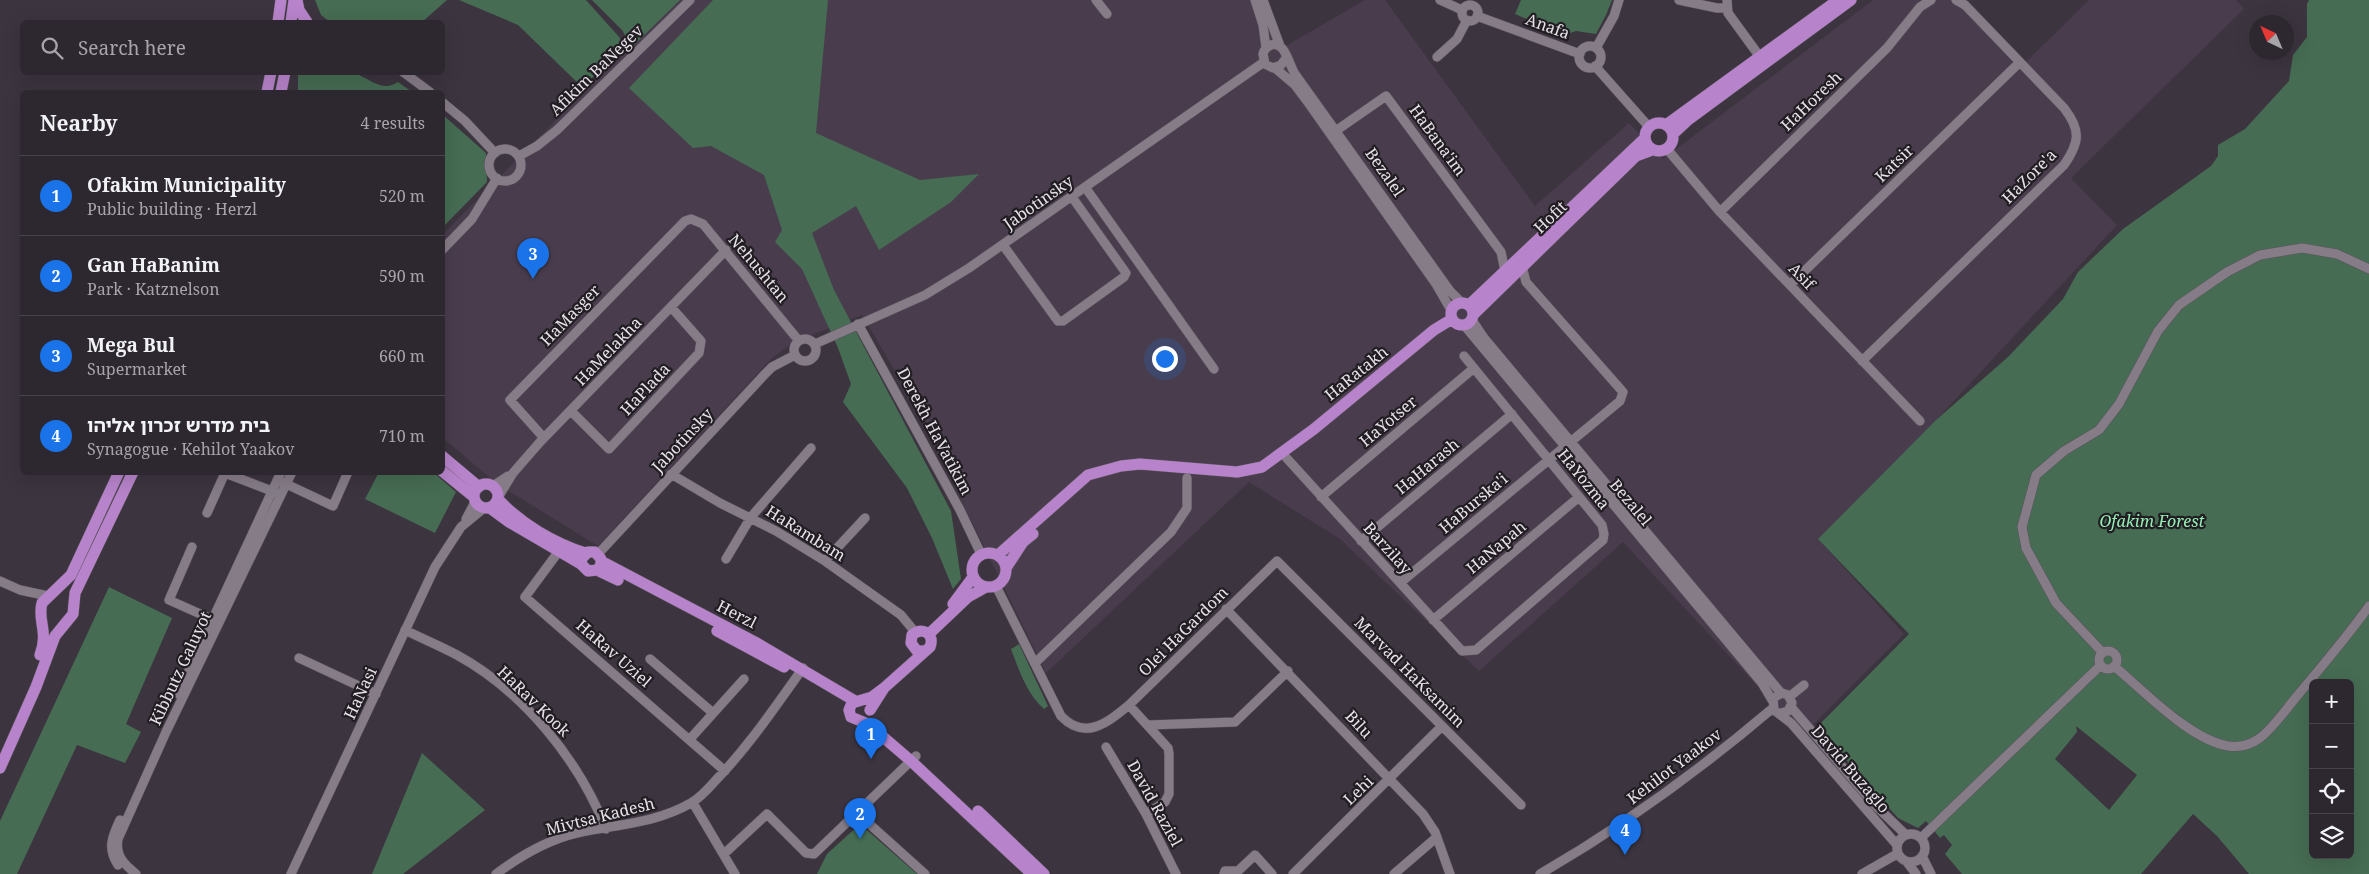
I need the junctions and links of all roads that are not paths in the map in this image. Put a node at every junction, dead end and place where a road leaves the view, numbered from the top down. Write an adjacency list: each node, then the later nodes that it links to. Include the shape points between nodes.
1 (281, 0): 19 (main road)
2 (295, 0): 20 (main road); 21 (main road)
3 (690, 0): 47 (street, Afikim BaNegev, via 557,130)
4 (1096, 0): 17 (street)
5 (1255, 0): 24 (street)
6 (1263, 0): 23 (street)
7 (1440, 0): 16 (street)
8 (1619, 0): 25 (street)
9 (1679, 0): 15 (street, via 1717,8)
10 (1838, 0): 28 (main road)
11 (1852, 0): 42 (main road, via 1688,120)
12 (1931, 0): 51 (street, HaHoresh, via 1920,7 1887,48)
13 (1956, 0): 31 (street, HaZore'a, via 1965,5)
14 (1473, 2): 16 (street); 18 (street)
15 (1727, 4): 28 (street)
16 (1462, 10): 22 (street)
17 (1108, 14)
18 (1477, 16): 22 (street, via 1474,20); 26 (street, Anafa)
19 (281, 20)
20 (291, 20)
21 (305, 20)
22 (1467, 20): 27 (street, via 1457,39)
23 (1280, 46): 24 (street); 29 (street, via 1285,50)
24 (1266, 48): 30 (street)
25 (1596, 48): 26 (street, via 1586,47); 32 (street, via 1601,58)
26 (1580, 54): 32 (street, via 1582,64)
27 (1437, 57)
28 (1760, 57): 42 (main road)
29 (1286, 58): 33 (street); 41 (street, Bezalel)
30 (1264, 62): 33 (street); 49 (street, Jabotinsky)
31 (2020, 62): 61 (street, Katsir); 70 (street, HaZore'a, via 2074,122 2076,138 2070,156)
32 (1595, 66): 43 (street)
33 (1275, 68): 64 (street, Bezalel, via 1295,85 1440,289)
34 (270, 75): 37 (main road)
35 (284, 75): 38 (main road)
36 (407, 75): 39 (street)
37 (267, 90)
38 (281, 90)
39 (427, 90)
40 (445, 104): 46 (street)
41 (1337, 130): 56 (street, HaBana'im, via 1386,96); 63 (street, Bezalel)
42 (1669, 130): 43 (main road, via 1657,124); 44 (main road, via 1672,142)
43 (1647, 132): 45 (main road, via 1647,145); 57 (main road, Hofit)
44 (1667, 149): 45 (main road, via 1660,152); 51 (street, Asif)
45 (1652, 150): 57 (main road, Hofit, via 1636,156)
46 (494, 153): 47 (street, via 506,149); 48 (street, via 490,167)
47 (519, 156): 48 (street, via 521,165 516,176 508,180)
48 (497, 178): 54 (street, via 472,219)
49 (1085, 187): 50 (street, Jabotinsky); 72 (street)
50 (1072, 196): 53 (street, Jabotinsky); 53 (street, via 1126,273 1063,321 1058,321)
51 (1720, 212): 61 (street, Asif)
52 (691, 219): 55 (street, Nehushtan, via 703,224); 76 (street, HaMasger, via 677,226 510,400)
53 (1003, 245): 65 (street, Jabotinsky, via 925,295)
54 (445, 247)
55 (726, 250): 62 (street, HaMelakha); 66 (street, Nehushtan)
56 (1501, 252): 57 (street); 59 (street, HaBana'im)
57 (1522, 260): 59 (main road, Hofit); 60 (street)
58 (2369, 270): 131 (street, via 2336,254 2302,248 2260,255 2228,272 2178,305 2158,330 2119,404 2099,430 2064,451 2036,474 2022,527 2026,548 2056,603)
59 (1508, 274): 60 (street); 63 (main road, Hofit)
60 (1526, 282): 77 (street, via 1623,392 1620,401)
61 (1790, 285): 70 (street, Asif)
62 (671, 307): 73 (street, HaMelakha); 73 (street, HaPlada, via 701,340 699,353 609,449)
63 (1468, 313): 64 (main road, HaRatakh, via 1456,304); 64 (main road, via 1458,324); 77 (street, Bezalel)
64 (1452, 314): 79 (main road, HaRatakh)
65 (858, 324): 67 (street, Jabotinsky); 104 (street, Derekh HaVatikim)
66 (799, 341): 67 (street, via 808,339); 68 (street, via 794,348)
67 (815, 344): 68 (street, via 817,351 811,360 804,361)
68 (795, 355): 85 (street, Jabotinsky, via 764,374)
69 (1464, 356): 71 (street, HaYozma)
70 (1862, 361): 75 (street, Asif)
71 (1474, 368): 74 (street, HaYozma); 95 (street, HaYotser)
72 (1214, 369)
73 (571, 411): 76 (street, HaMelakha)
74 (1512, 414): 81 (street, HaYozma); 101 (street, HaHarash)
75 (1920, 421)
76 (544, 438): 84 (street, HaMelakha)
77 (1568, 444): 81 (street, HaBurska'i); 142 (street, Bezalel); 144 (street, Bezalel, via 1762,683)
78 (811, 448): 99 (street)
79 (1282, 453): 82 (main road, HaRatakh, via 1262,467 1246,472 1160,464); 95 (street, Barzilay)
80 (445, 459): 97 (main road)
81 (1549, 460): 96 (street, HaYozma); 114 (street, HaBurska'i)
82 (1105, 470): 105 (main road, via 1081,480); 111 (main road, via 1082,486 1023,542)
83 (445, 473): 97 (main road)
84 (513, 473): 93 (street, HaMelakha); 97 (street, HaMelakha)
85 (671, 474): 99 (street, HaRambam); 110 (street, Jabotinsky)
86 (118, 475): 117 (main road, via 71,575)
87 (132, 475): 118 (main road)
88 (223, 475): 98 (street)
89 (229, 475): 94 (street)
90 (347, 475): 92 (street, via 333,506)
91 (1187, 478): 134 (street, via 1188,508 1171,532)
92 (282, 479): 94 (street, Kibbutz Galuyot)
93 (493, 486): 97 (main road)
94 (276, 493): 123 (street, Kibbutz Galuyot)
95 (1321, 497): 101 (street, Barzilay)
96 (1579, 497): 122 (street, HaNapah); 130 (street, HaYozma, via 1602,525 1603,540)
97 (486, 500): 103 (main road, via 508,522); 106 (main road); 126 (street, HaNasi, via 461,528 435,567)
98 (207, 514)
99 (751, 517): 107 (street); 108 (street, HaRambam)
100 (865, 518): 108 (street)
101 (1361, 541): 114 (street, Barzilay)
102 (192, 547): 123 (street, via 169,600)
103 (559, 551): 106 (main road); 149 (street, HaRav Uziel, via 525,597)
104 (981, 554): 105 (main road, via 992,552); 112 (main road, via 972,566)
105 (998, 555): 111 (main road)
106 (583, 559): 110 (main road, via 590,552); 110 (main road, Herzl, via 588,571)
107 (726, 559)
108 (825, 561): 127 (street, HaRambam, via 901,615)
109 (1277, 561): 120 (street, Olei HaGardom); 148 (street, Marvad HaKsamim)
110 (599, 562): 138 (main road, Herzl)
111 (1006, 568): 115 (main road, via 1004,579)
112 (973, 577): 115 (main road, via 976,582); 124 (main road)
113 (0, 581): 116 (street)
114 (1400, 583): 122 (street, Barzilay)
115 (991, 587): 124 (main road, via 968,597); 134 (street)
116 (20, 590): 117 (street); 121 (street, via 32,599)
117 (49, 595): 118 (main road, via 62,594); 121 (main road, via 42,603)
118 (72, 604): 125 (main road, via 73,614)
119 (2369, 606): 136 (street, via 2280,716 2260,737 2242,747 2227,746 2193,731)
120 (1226, 609): 137 (street, Bilu); 143 (street, Olei HaGardom)
121 (42, 615): 125 (main road, via 50,625); 152 (main road, via 45,636 42,651)
122 (1433, 620): 130 (street, Barzilay, via 1462,651)
123 (216, 621): 168 (street, Kibbutz Galuyot, via 110,844 119,866); 169 (street, Kibbutz Galuyot, via 118,839 122,862)
124 (940, 622): 128 (main road)
125 (64, 624): 153 (main road, via 54,636 36,688)
126 (405, 630): 141 (street, HaNasi); 160 (street, HaRav Kook, via 474,666 538,722 586,783)
127 (915, 632): 128 (main road, via 921,630); 129 (main road, via 910,641)
128 (929, 634): 129 (main road, via 932,643 929,649)
129 (918, 650): 145 (main road)
130 (1476, 650)
131 (2103, 653): 135 (street); 136 (street, via 2111,651 2116,656)
132 (298, 658): 141 (street)
133 (650, 659): 146 (street)
134 (1035, 663): 143 (street, Olei HaGardom, via 1061,716 1068,723 1092,728 1109,722)
135 (2101, 665): 136 (street, via 2106,668); 163 (street)
136 (2114, 666)
137 (1288, 671): 147 (street, via 1236,722); 155 (street, Bilu)
138 (800, 672): 145 (main road, Herzl); 154 (street, Mivtsa Kadesh)
139 (744, 679): 146 (street)
140 (1804, 685): 142 (street)
141 (376, 694): 170 (street, HaNasi)
142 (1787, 699): 144 (street); 144 (street, via 1788,711); 161 (street, David Buzaglo, via 1869,798)
143 (1129, 705): 147 (street)
144 (1775, 707): 164 (street, David Buzaglo); 182 (street, Kehilot Yaakov, via 1679,784)
145 (861, 709): 151 (main road, Herzl)
146 (714, 714): 149 (street)
147 (1148, 725): 159 (street, via 1168,748 1169,794 1164,802)
148 (1442, 726): 155 (street, Lehi); 157 (street, Marvad HaKsamim)
149 (690, 739): 154 (street, HaRav Uziel)
150 (1106, 748): 159 (street, David Raziel)
151 (913, 758): 158 (street); 174 (main road, Herzl); 175 (main road, Herzl, via 1029,857)
152 (0, 764)
153 (0, 768)
154 (725, 771): 156 (street, Mivtsa Kadesh)
155 (1391, 779): 162 (street, Bilu, via 1423,814); 179 (street, Lehi)
156 (693, 803): 160 (street, Mivtsa Kadesh, via 662,816); 165 (street)
157 (1521, 805)
158 (856, 812): 165 (street, via 814,854 806,853 767,814); 173 (street)
159 (1146, 814): 176 (street, David Raziel)
160 (606, 829): 171 (street, Mivtsa Kadesh, via 576,833 543,845)
161 (1906, 835): 163 (street); 164 (street, via 1901,838)
162 (1437, 837): 180 (street); 181 (street, Bilu)
163 (1921, 838): 166 (street, via 1925,847)
164 (1897, 850): 167 (street); 183 (street)
165 (725, 853): 172 (street)
166 (1922, 856): 167 (street, via 1916,862); 185 (street)
167 (1907, 862): 184 (street)
168 (128, 874)
169 (136, 874)
170 (291, 874)
171 (496, 874)
172 (736, 874)
173 (925, 874)
174 (1032, 874)
175 (1044, 874)
176 (1176, 874)
177 (1224, 874): 178 (street, via 1224,871 1238,871 1255,855)
178 (1272, 874)
179 (1293, 874)
180 (1394, 874)
181 (1450, 874)
182 (1540, 874)
183 (1862, 874)
184 (1916, 874)
185 (1931, 874)

